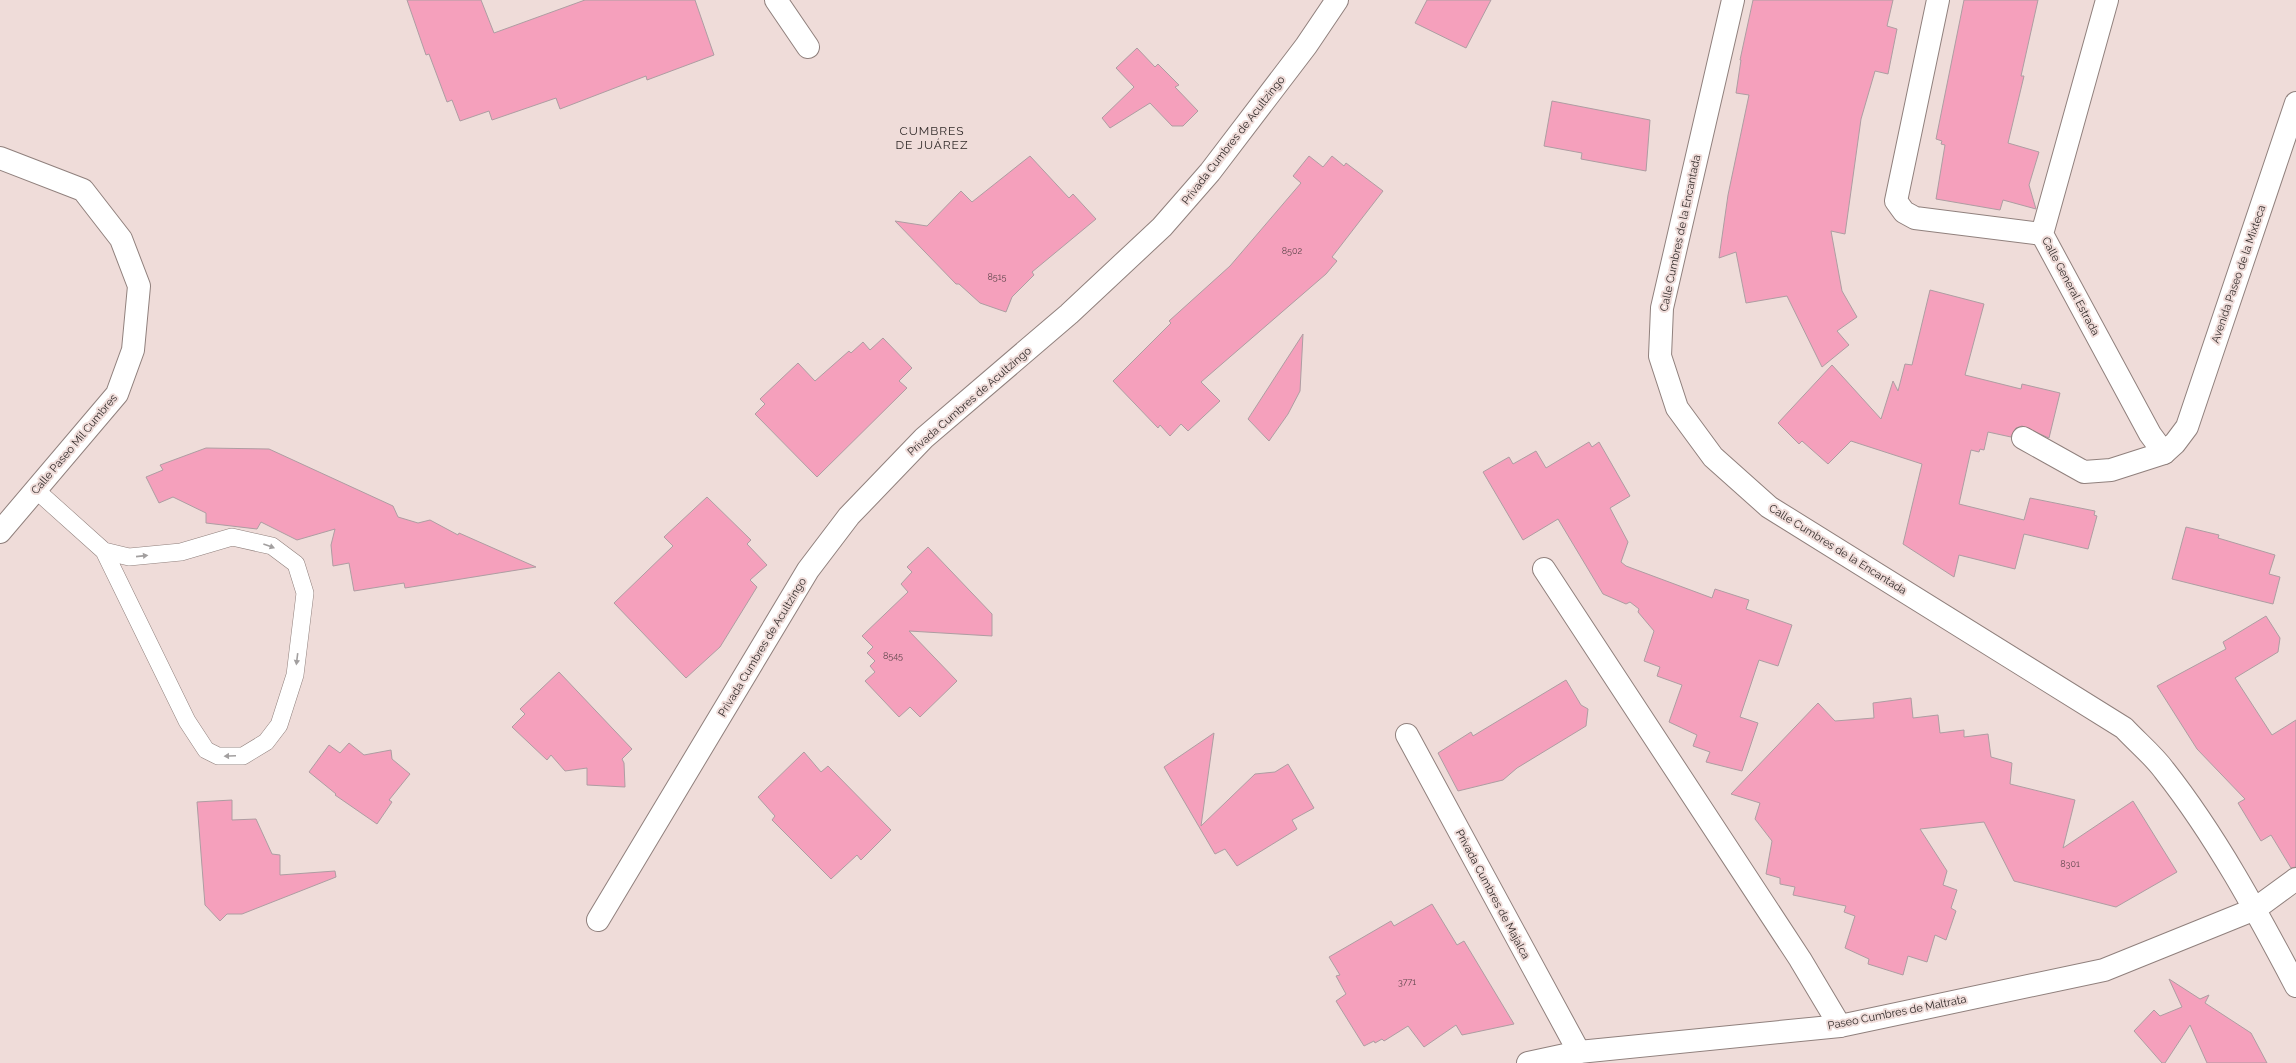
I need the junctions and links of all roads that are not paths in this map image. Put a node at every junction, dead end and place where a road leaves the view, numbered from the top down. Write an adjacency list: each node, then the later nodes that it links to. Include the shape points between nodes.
1 (776, 0): 6 (street)
2 (1337, 0): 19 (street, Privada Cumbres de Acultzingo, via 1306,46 1210,172 1162,227 1069,314 924,438 849,516 808,570)
3 (1733, 0): 18 (street, Calle Cumbres de la Encantada, via 1662,308 1660,356 1677,408 1713,457 1769,507 2124,728 2164,769 2202,824)
4 (1938, 0): 9 (street, via 1896,201 1904,212 1915,218)
5 (2108, 0): 9 (street, Calle General Estrada)
6 (808, 47)
7 (2296, 103): 11 (street, Avenida Paseo de la Mixteca, via 2187,427)
8 (0, 158): 12 (street, Calle Paseo Mil Cumbres, via 83,190 121,239 139,286 133,350 117,394)
9 (2042, 234): 11 (street, Calle General Estrada, via 2150,434)
10 (2023, 438): 11 (street, via 2084,472 2111,470)
11 (2169, 448)
12 (36, 490): 13 (street, Calle Paseo Mil Cumbres); 14 (lane)
13 (0, 532)
14 (104, 551): 14 (lane, one-way to 14, via 129,557 173,553 232,537 272,546 296,564 305,593 295,675 279,725 266,742 243,756 218,756 206,750 187,721)
15 (1544, 569): 21 (street, via 1800,960)
16 (1407, 735): 22 (street, Privada Cumbres de Majalca)
17 (2296, 879): 18 (street, Paseo Cumbres de Maltrata)
18 (2255, 910): 20 (street, Calle Cumbres de la Encantada); 21 (street, Paseo Cumbres de Maltrata, via 2104,970)
19 (598, 920)
20 (2296, 986)
21 (1840, 1026): 22 (street, Paseo Cumbres de Maltrata)
22 (1579, 1052): 23 (street, Paseo Cumbres de Maltrata)
23 (1528, 1063)

